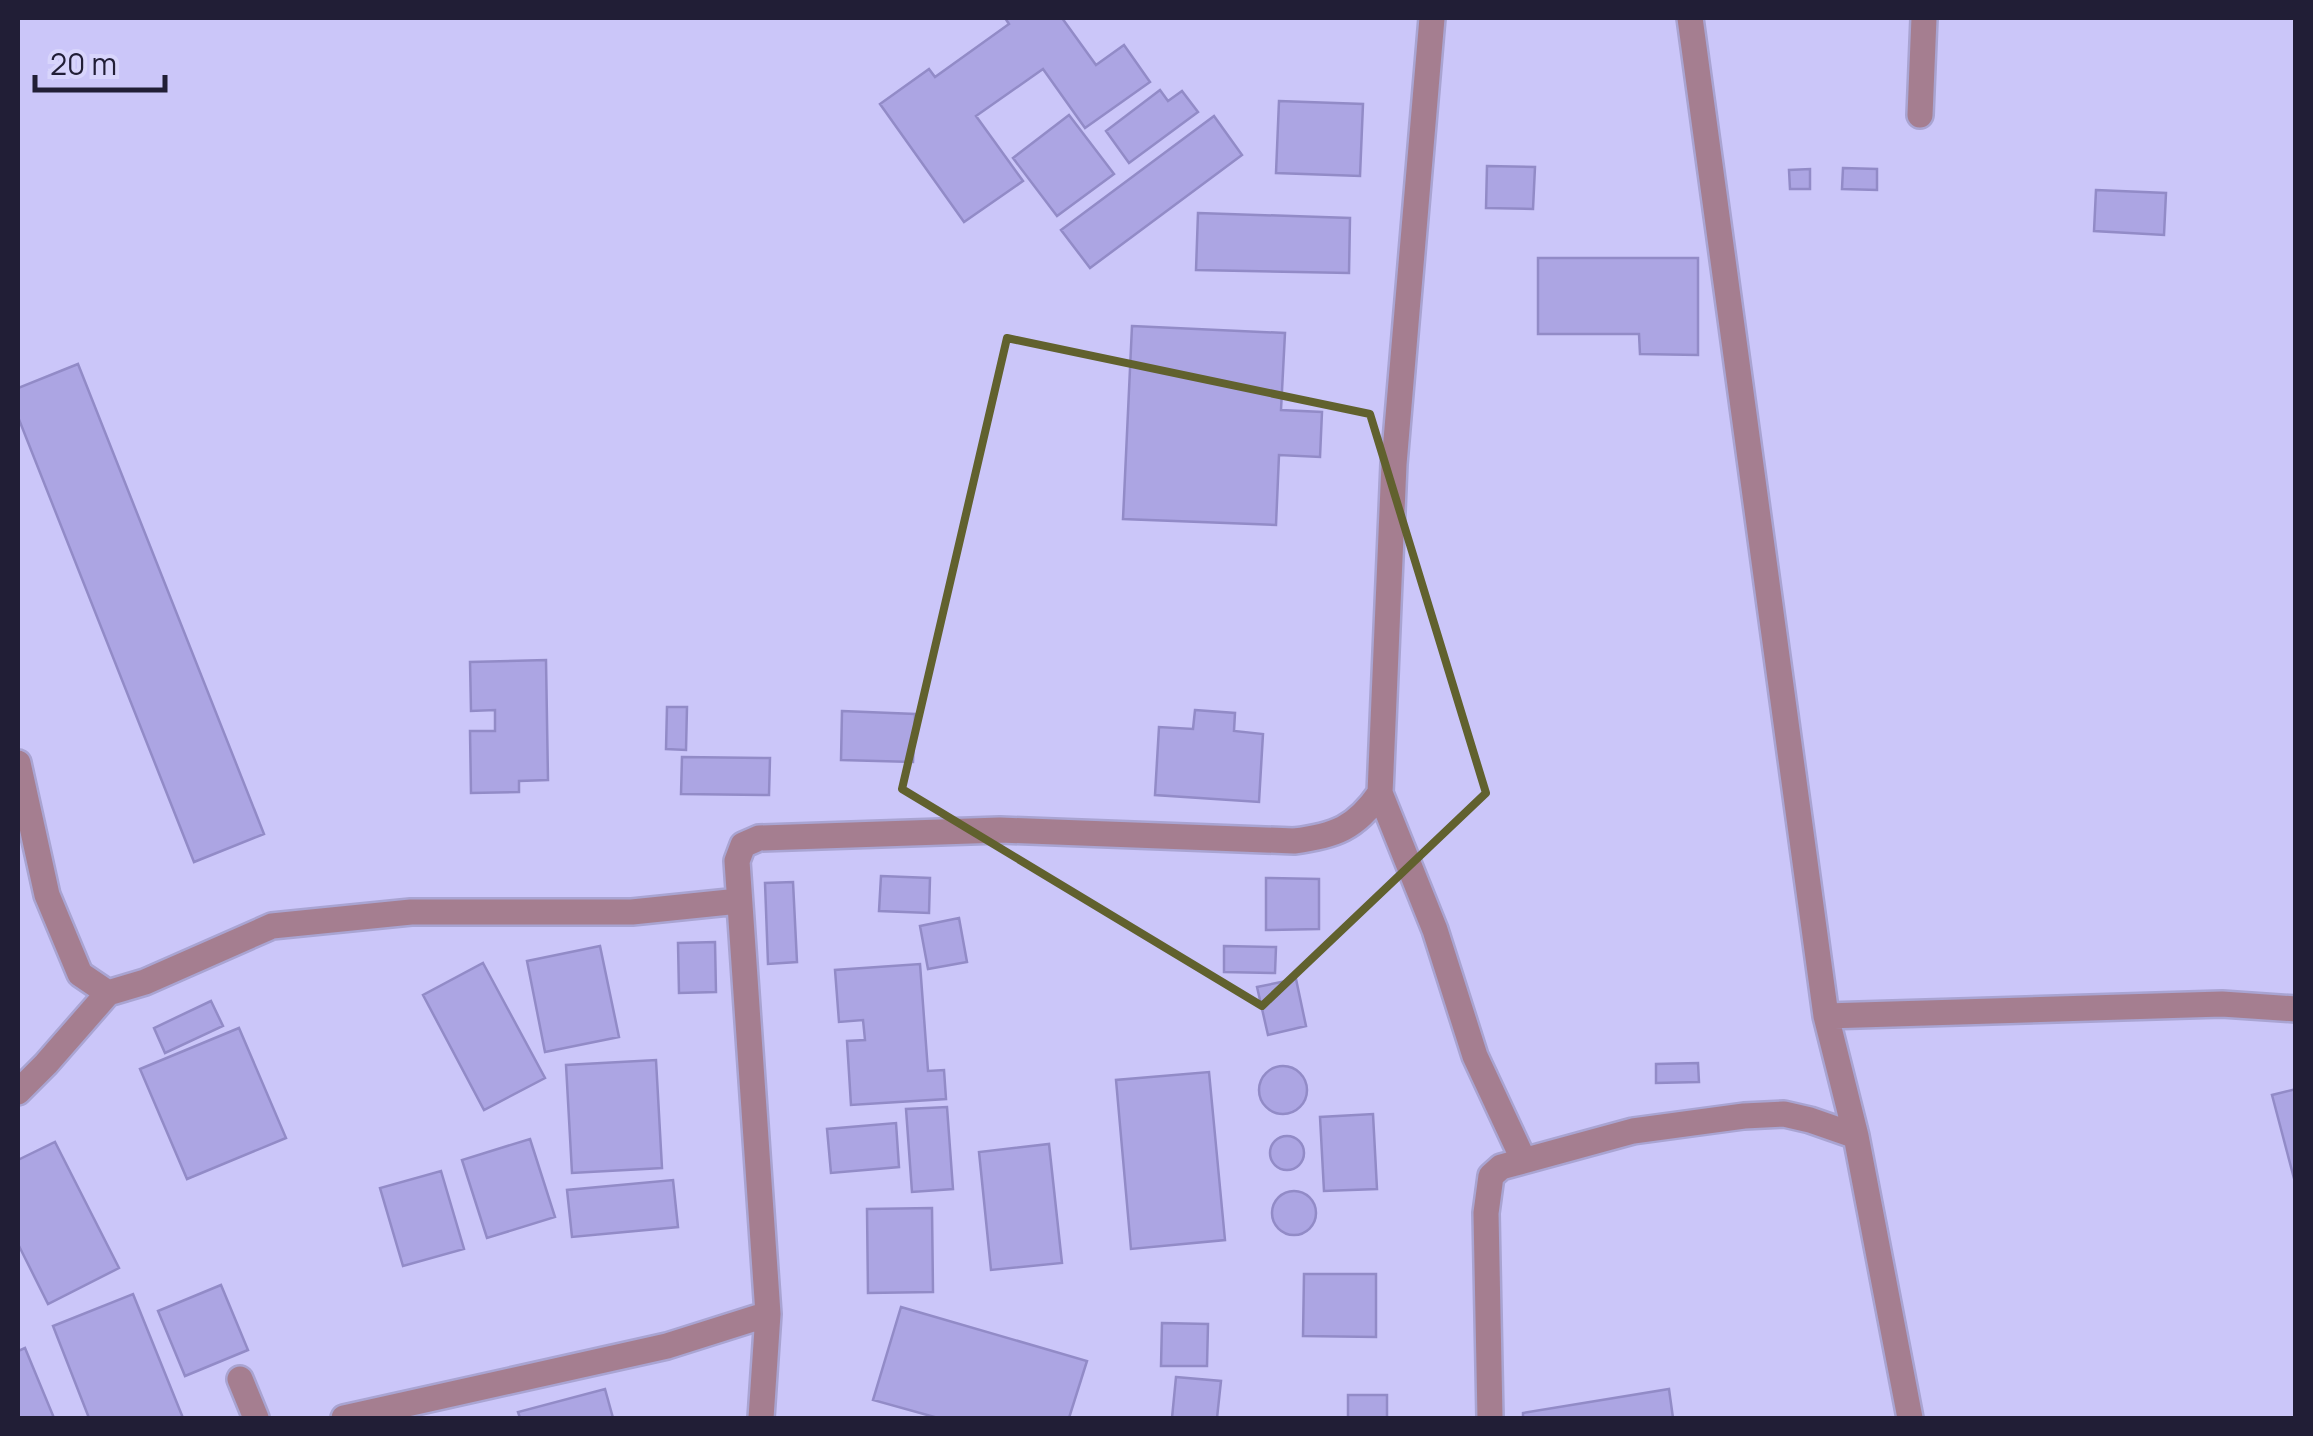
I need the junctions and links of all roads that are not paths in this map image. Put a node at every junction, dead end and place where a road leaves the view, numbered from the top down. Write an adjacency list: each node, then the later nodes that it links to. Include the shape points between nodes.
1 (1432, 18): 6 (street, via 1394,464)
2 (1690, 18): 10 (street)
3 (1924, 18): 4 (street)
4 (1920, 114)
5 (18, 763): 8 (street, via 47,895 80,974)
6 (1380, 793): 7 (street, via 1368,812 1335,834 1294,841 1000,830 759,838 740,848); 13 (street, via 1435,930 1475,1056)
7 (739, 901): 8 (street, via 632,912 411,912 272,926); 14 (street)
8 (108, 993): 11 (street)
9 (2296, 1009): 10 (street, via 2222,1004)
10 (1826, 1016): 12 (street)
11 (18, 1092)
12 (1856, 1136): 13 (street, via 1784,1114 1744,1116 1633,1131); 20 (street)
13 (1523, 1158): 19 (street, via 1491,1176 1488,1191)
14 (768, 1314): 17 (street, via 667,1346); 18 (street)
15 (240, 1379): 16 (street)
16 (256, 1418)
17 (344, 1418)
18 (762, 1418)
19 (1490, 1418)
20 (1910, 1418)

